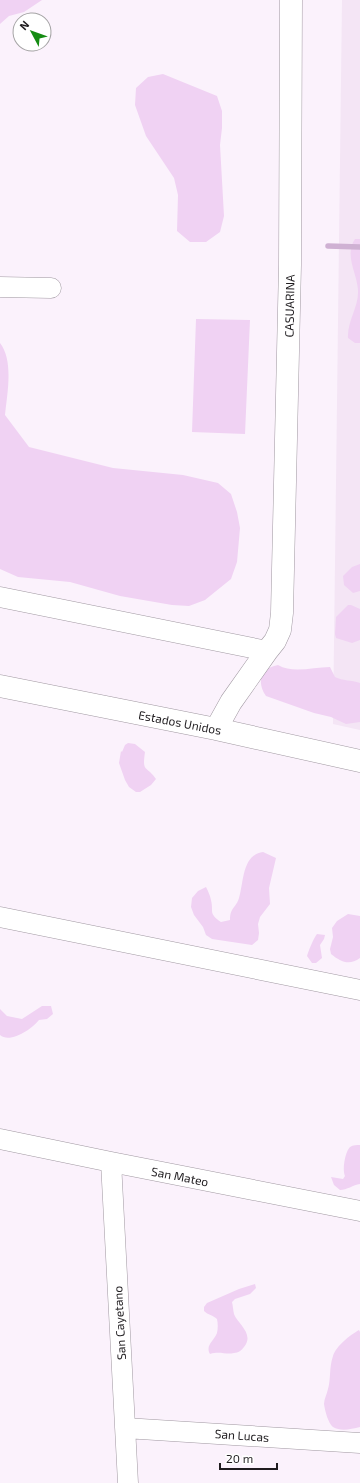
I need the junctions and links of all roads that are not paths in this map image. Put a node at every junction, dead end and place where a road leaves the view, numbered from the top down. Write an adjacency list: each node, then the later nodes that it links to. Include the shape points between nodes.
1 (291, 0): 5 (street, CASUARINA, via 290,265 282,613 280,630)
2 (0, 287): 3 (street)
3 (51, 288)
4 (0, 597): 5 (street)
5 (267, 651): 7 (street, CASUARINA, via 231,702)
6 (0, 686): 7 (street, Estados Unidos)
7 (216, 729): 8 (street, Estados Unidos)
8 (360, 761)
9 (0, 917): 10 (street)
10 (360, 990)
11 (0, 1139): 12 (street, San Mateo)
12 (111, 1162): 13 (street, San Mateo); 14 (street, San Cayetano)
13 (360, 1211)
14 (125, 1428): 15 (street, San Lucas); 16 (street, San Cayetano)
15 (360, 1443)
16 (128, 1483)

